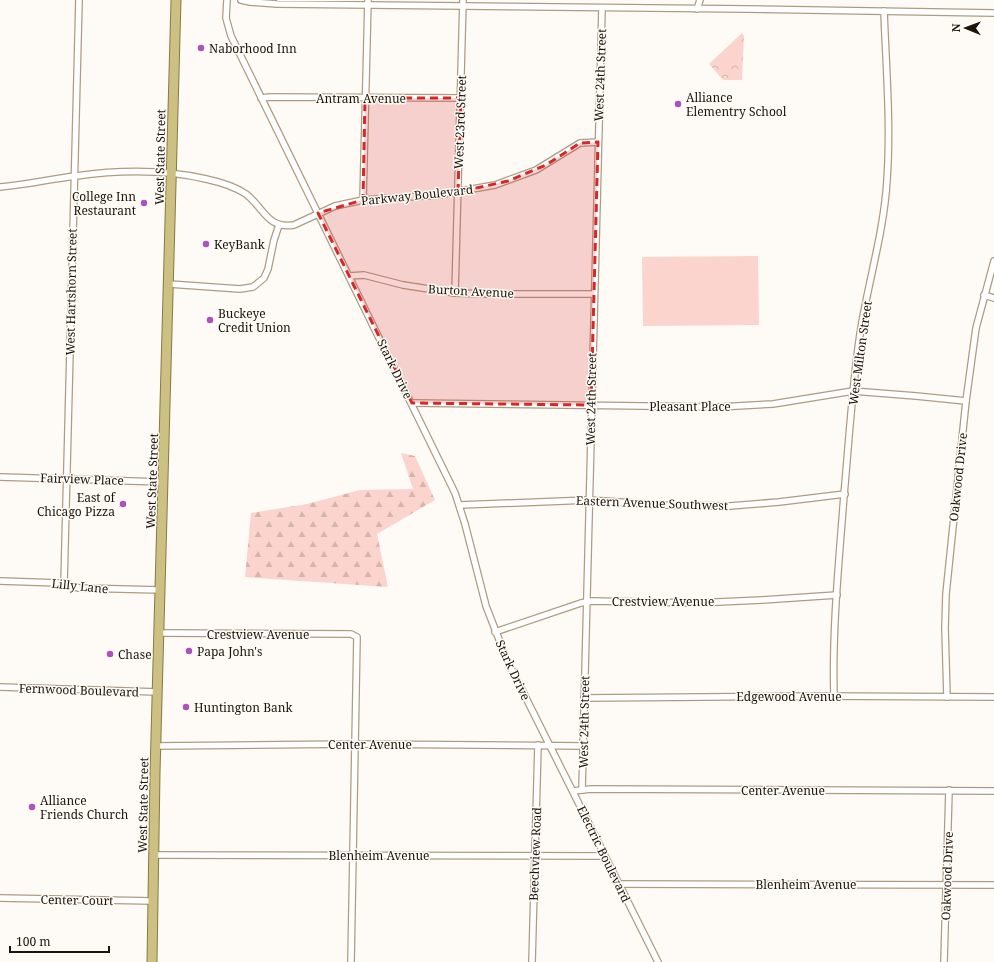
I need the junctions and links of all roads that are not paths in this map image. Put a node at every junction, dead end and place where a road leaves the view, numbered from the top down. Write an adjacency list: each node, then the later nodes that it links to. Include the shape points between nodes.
1 (79, 0): 17 (street, West Hartshorn Street)
2 (176, 0): 16 (highway, West State Street)
3 (227, 0): 12 (street, Stark Drive, via 226,18 231,36)
4 (242, 0): 6 (street, via 277,4)
5 (700, 0): 9 (street)
6 (368, 3): 7 (street); 13 (street)
7 (463, 3): 8 (street); 14 (street, West 23rd Street)
8 (602, 8): 9 (street); 15 (street, West 24th Street)
9 (697, 9): 10 (street)
10 (884, 11): 11 (street); 30 (street, West Milton Street, via 889,142 887,181 882,228 862,320)
11 (994, 13)
12 (261, 98): 13 (street, Antram Avenue); 21 (street, Stark Drive)
13 (365, 98): 14 (street, Antram Avenue); 20 (street)
14 (461, 98): 19 (street, West 23rd Street)
15 (598, 142): 19 (street, Parkway Boulevard, via 580,143 546,165 508,181); 27 (street, West 24th Street)
16 (171, 172): 17 (street, via 141,171); 22 (street, via 236,188 252,199 267,218); 25 (highway, West State Street)
17 (74, 176): 18 (street); 35 (street, West Hartshorn Street)
18 (0, 187)
19 (458, 192): 20 (street, Parkway Boulevard); 26 (street, West 23rd Street)
20 (363, 200): 21 (street, Parkway Boulevard, via 335,206)
21 (318, 213): 22 (street, Parkway Boulevard, via 294,225); 24 (street, Stark Drive)
22 (278, 225): 25 (street, via 268,270 264,278 253,287 240,289)
23 (994, 261): 28 (street, Oakwood Drive)
24 (349, 276): 26 (street, Burton Avenue, via 364,275 403,285); 32 (street, Stark Drive)
25 (169, 284): 36 (highway, West State Street)
26 (455, 292): 27 (street, Burton Avenue)
27 (594, 294): 33 (street, West 24th Street)
28 (984, 295): 29 (street); 31 (street, Oakwood Drive, via 972,347)
29 (994, 298)
30 (853, 391): 31 (street, Pleasant Place); 33 (street, Pleasant Place, via 749,406); 37 (street, West Milton Street)
31 (966, 401): 50 (street, Oakwood Drive, via 945,608)
32 (412, 403): 33 (street, Pleasant Place); 39 (street, Stark Drive)
33 (591, 405): 38 (street, West 24th Street)
34 (0, 477): 35 (street, Fairview Place)
35 (66, 479): 36 (street, Fairview Place); 41 (street, West Hartshorn Street)
36 (163, 482): 42 (highway, West State Street)
37 (845, 494): 38 (street, Eastern Avenue Southwest, via 730,506); 43 (street, West Milton Street)
38 (589, 500): 39 (street, Eastern Avenue Southwest); 44 (street, West 24th Street)
39 (460, 505): 45 (street, Stark Drive)
40 (0, 581): 41 (street, Lilly Lane)
41 (64, 584): 42 (street, Lilly Lane, via 79,588)
42 (161, 590): 46 (highway, West State Street)
43 (836, 595): 44 (street, Crestview Avenue, via 696,603); 49 (street, West Milton Street)
44 (586, 602): 45 (street, Crestview Avenue); 52 (street, West 24th Street)
45 (495, 632): 55 (street, Stark Drive)
46 (160, 633): 48 (highway, West State Street); 53 (street, Crestview Avenue, via 356,636 358,640)
47 (0, 687): 48 (street, Fernwood Boulevard)
48 (158, 692): 56 (highway, West State Street)
49 (834, 696): 50 (street, Edgewood Avenue); 52 (street, Edgewood Avenue)
50 (948, 696): 51 (street, Edgewood Avenue)
51 (994, 697)
52 (584, 698): 57 (street, West 24th Street)
53 (355, 744): 54 (street, Center Avenue); 56 (street, Center Avenue); 63 (street)
54 (538, 745): 55 (street, Center Avenue); 64 (street, Beechview Road)
55 (549, 745): 57 (street, Center Avenue); 60 (street, Electric Boulevard)
56 (156, 746): 62 (highway, West State Street)
57 (583, 746): 58 (street, West 24th Street)
58 (582, 790): 59 (street, Center Avenue); 60 (street, Center Avenue)
59 (949, 790): 61 (street, Center Avenue); 67 (street, Oakwood Drive)
60 (573, 791): 65 (street, Electric Boulevard)
61 (994, 791)
62 (154, 855): 63 (street, Blenheim Avenue); 70 (highway, West State Street)
63 (353, 855): 64 (street, Blenheim Avenue); 72 (street)
64 (535, 856): 65 (street, Blenheim Avenue); 73 (street, Beechview Road)
65 (604, 856): 66 (street, Electric Boulevard)
66 (618, 884): 67 (street, Blenheim Avenue); 74 (street, Electric Boulevard)
67 (946, 885): 68 (street, Blenheim Avenue); 75 (street, Oakwood Drive)
68 (994, 885)
69 (0, 898): 70 (street, Center Court)
70 (153, 901): 71 (highway, West State Street)
71 (152, 962)
72 (351, 962)
73 (532, 962)
74 (658, 962)
75 (944, 962)

